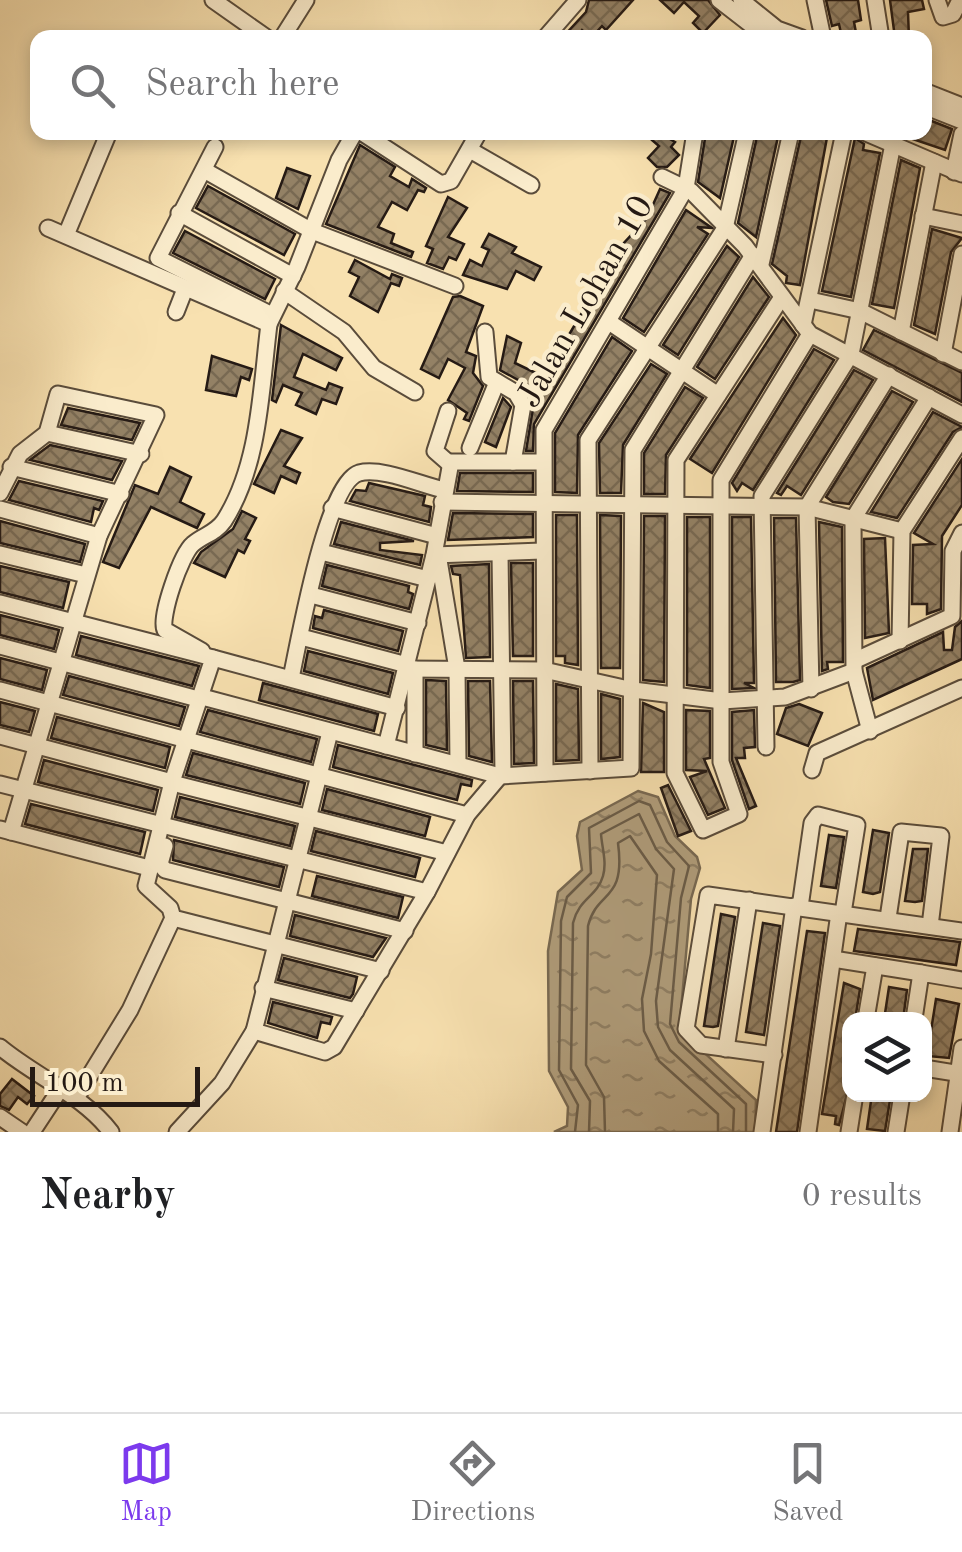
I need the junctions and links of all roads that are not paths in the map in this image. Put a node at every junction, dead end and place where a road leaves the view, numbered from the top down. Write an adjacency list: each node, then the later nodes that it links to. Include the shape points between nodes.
1 (214, 0): 10 (street)
2 (306, 0): 11 (street)
3 (578, 0): 12 (street)
4 (719, 0): 13 (street)
5 (741, 0): 14 (street)
6 (815, 0): 15 (street)
7 (875, 0): 16 (street)
8 (937, 0): 9 (street, via 943,18)
9 (960, 0)
10 (256, 30)
11 (287, 30)
12 (552, 30)
13 (758, 30)
14 (780, 30)
15 (821, 30)
16 (881, 30)
17 (932, 94): 18 (street)
18 (962, 106)
19 (932, 109): 20 (street)
20 (962, 121)
21 (962, 134): 36 (street)
22 (106, 140): 46 (street)
23 (353, 140): 45 (street)
24 (371, 140): 33 (street, via 441,184 451,181)
25 (474, 140): 33 (street)
26 (694, 140): 39 (street, Jalan Lohan 10)
27 (744, 140): 44 (street)
28 (790, 140): 48 (street)
29 (842, 140): 54 (street)
30 (883, 140): 31 (street)
31 (893, 144): 34 (street); 55 (street)
32 (215, 147): 35 (street)
33 (470, 150): 38 (street)
34 (934, 162): 36 (street); 41 (street)
35 (204, 170): 40 (street); 45 (street)
36 (958, 173)
37 (662, 177): 39 (street)
38 (530, 185)
39 (686, 188): 44 (street); 58 (street, Jalan Lohan 10)
40 (179, 213): 49 (street); 57 (street, via 158,252 160,262)
41 (923, 216): 42 (street); 61 (street)
42 (962, 224)
43 (48, 228): 46 (street)
44 (725, 228): 48 (street); 62 (street)
45 (312, 230): 49 (street); 50 (street)
46 (66, 235): 51 (street)
47 (962, 254): 64 (street)
48 (757, 260): 53 (street); 66 (street)
49 (293, 276): 52 (street)
50 (454, 286)
51 (185, 289): 56 (street); 57 (street)
52 (284, 291): 57 (street); 69 (street, via 344,332 374,368)
53 (782, 297): 59 (street); 70 (street)
54 (810, 300): 55 (street); 59 (street)
55 (860, 310): 61 (street); 63 (street)
56 (176, 312)
57 (270, 319): 113 (street, via 248,460 224,520 186,552 162,616 165,630)
58 (609, 322): 62 (street); 79 (street, Jalan Lohan 10, via 545,428)
59 (806, 330): 63 (street); 89 (street, via 724,474)
60 (485, 332): 68 (street, via 488,375)
61 (901, 332): 64 (street)
62 (647, 349): 66 (street); 86 (street, via 590,435)
63 (851, 354): 67 (street); 90 (street, via 766,484)
64 (943, 354): 65 (street)
65 (962, 362)
66 (683, 372): 70 (street); 87 (street, via 634,446)
67 (889, 375): 71 (street); 91 (street)
68 (497, 382): 76 (street); 78 (street, via 522,405)
69 (415, 392)
70 (718, 395): 88 (street, via 679,455)
71 (929, 397): 73 (street); 94 (street)
72 (448, 411): 80 (street, via 435,451)
73 (962, 415)
74 (47, 432): 77 (street); 77 (street, via 58,394 148,411 156,418); 81 (street)
75 (962, 438): 95 (street)
76 (470, 448)
77 (140, 454): 83 (street)
78 (513, 462): 79 (street); 80 (street)
79 (542, 462): 85 (street, Jalan Lohan 10)
80 (451, 463): 84 (street)
81 (11, 467): 82 (street); 83 (street)
82 (0, 492)
83 (121, 494): 97 (street)
84 (443, 496): 85 (street); 92 (street, via 361,473 348,480); 98 (street)
85 (542, 504): 86 (street); 99 (street, Jalan Lohan 10)
86 (588, 504): 87 (street); 121 (street)
87 (631, 504): 88 (street); 125 (street)
88 (675, 504): 89 (street); 126 (street)
89 (719, 504): 90 (street); 128 (street)
90 (762, 505): 91 (street); 129 (street)
91 (807, 507): 94 (street); 122 (street)
92 (332, 508): 98 (street); 100 (street)
93 (0, 509): 97 (street)
94 (853, 519): 95 (street); 115 (street)
95 (902, 531): 111 (street)
96 (962, 533): 111 (street, via 953,551 952,616)
97 (99, 536): 104 (street)
98 (438, 536): 103 (street)
99 (542, 551): 101 (street); 119 (street, Jalan Lohan 10)
100 (322, 552): 105 (street); 106 (street)
101 (500, 553): 103 (street); 118 (street)
102 (0, 554): 104 (street)
103 (436, 554): 105 (street); 117 (street)
104 (86, 575): 108 (street)
105 (428, 580): 109 (street)
106 (311, 595): 109 (street); 110 (street)
107 (0, 603): 108 (street)
108 (72, 620): 113 (street); 114 (street)
109 (418, 622): 116 (street)
110 (301, 636): 116 (street); 120 (street)
111 (900, 642): 115 (street)
112 (0, 646): 114 (street)
113 (212, 658): 120 (street); 127 (street)
114 (60, 660): 127 (street); 130 (street)
115 (855, 666): 122 (street); 132 (street)
116 (410, 668): 117 (street); 131 (street); 139 (street)
117 (457, 668): 118 (street); 140 (street)
118 (502, 669): 119 (street); 145 (street)
119 (544, 670): 121 (street); 143 (street, Jalan Lohan 10)
120 (291, 678): 131 (street)
121 (588, 678): 125 (street); 142 (street)
122 (811, 688): 129 (street)
123 (962, 688): 132 (street)
124 (0, 690): 130 (street)
125 (634, 690): 126 (street); 142 (street, via 633,765)
126 (677, 697): 128 (street); 128 (street, via 676,774 703,830 738,814 722,772)
127 (202, 699): 133 (street); 135 (street)
128 (722, 700): 129 (street)
129 (766, 701): 138 (street)
130 (48, 702): 135 (street); 136 (street)
131 (397, 708): 137 (street)
132 (870, 731): 141 (street, via 817,752)
133 (330, 732): 137 (street); 144 (street)
134 (0, 736): 136 (street)
135 (189, 742): 144 (street); 147 (street)
136 (35, 745): 147 (street); 148 (street)
137 (386, 746): 139 (street)
138 (766, 748)
139 (415, 754): 140 (street)
140 (458, 764): 145 (street)
141 (812, 770)
142 (590, 771): 143 (street)
143 (545, 773): 145 (street)
144 (318, 774): 149 (street); 150 (street)
145 (502, 775): 149 (street)
146 (0, 784): 148 (street)
147 (176, 784): 150 (street); 151 (street)
148 (23, 789): 151 (street); 152 (street)
149 (467, 815): 153 (street)
150 (307, 818): 153 (street); 154 (street)
151 (165, 825): 154 (street); 155 (street); 158 (street, via 163,870)
152 (6, 831): 155 (street)
153 (447, 853): 156 (street)
154 (296, 860): 156 (street); 158 (street)
155 (148, 868): 161 (street, via 146,886)
156 (427, 892): 164 (street)
157 (750, 900): 159 (street); 179 (street); 179 (street, via 706,898 686,1017 686,1029 701,1045)
158 (285, 903): 164 (street); 166 (street)
159 (797, 907): 160 (street); 160 (street, via 818,815 857,825); 180 (street)
160 (841, 913): 162 (street); 167 (street)
161 (174, 918): 166 (street); 184 (street, via 130,1010)
162 (888, 918): 163 (street); 163 (street, via 901,832 941,836)
163 (930, 926): 165 (street)
164 (405, 931): 169 (street)
165 (962, 932)
166 (273, 944): 169 (street); 172 (street)
167 (833, 960): 168 (street); 193 (street)
168 (875, 966): 170 (street); 174 (street)
169 (380, 971): 173 (street)
170 (921, 974): 171 (street); 175 (street)
171 (962, 980)
172 (262, 988): 173 (street); 176 (street)
173 (356, 1011): 176 (street, via 325,1052)
174 (867, 1012)
175 (915, 1012)
176 (254, 1031): 191 (street, via 222,1083)
177 (0, 1047): 183 (street)
178 (962, 1048): 182 (street)
179 (726, 1049): 180 (street)
180 (774, 1055): 192 (street)
181 (932, 1069): 182 (street)
182 (961, 1074): 196 (street)
183 (58, 1091): 184 (street); 189 (street)
184 (76, 1098): 190 (street)
185 (854, 1102): 194 (street)
186 (901, 1102): 195 (street)
187 (0, 1117): 188 (street)
188 (22, 1132)
189 (32, 1132)
190 (111, 1132)
191 (177, 1132)
192 (762, 1132)
193 (808, 1132)
194 (849, 1132)
195 (896, 1132)
196 (950, 1132)

